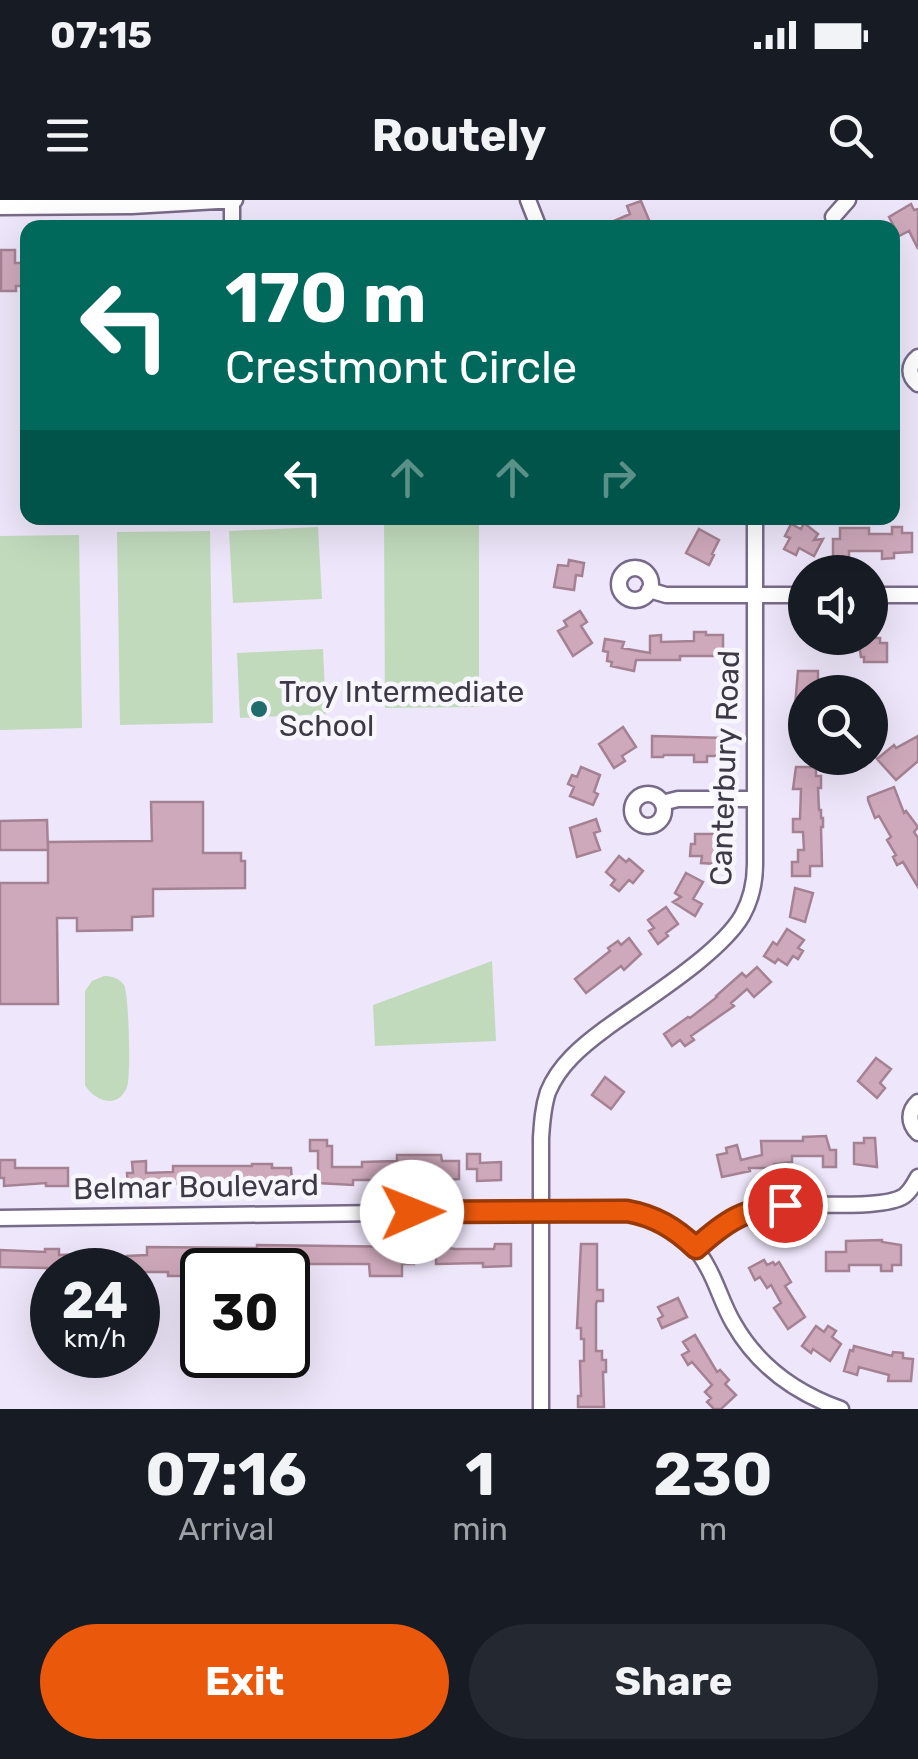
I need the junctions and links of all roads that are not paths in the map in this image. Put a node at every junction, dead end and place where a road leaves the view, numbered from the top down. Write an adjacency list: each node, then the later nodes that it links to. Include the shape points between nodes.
1 (233, 200): 3 (street)
2 (848, 200): 4 (street)
3 (0, 206)
4 (832, 217)
5 (918, 358): 6 (street, via 910,372)
6 (918, 384)
7 (755, 525): 9 (street, Canterbury Road)
8 (649, 590): 9 (street)
9 (756, 595): 10 (street); 13 (street, Canterbury Road)
10 (788, 595)
11 (888, 596): 12 (street)
12 (918, 596)
13 (756, 799): 14 (street); 18 (street, Canterbury Road, via 753,886 733,929 588,1041 556,1076 542,1115)
14 (662, 803)
15 (918, 1102): 16 (street, via 910,1118)
16 (918, 1133)
17 (918, 1177): 20 (street, via 892,1201 752,1210)
18 (540, 1210): 19 (street, Belmar Boulevard); 20 (street, Belmar Boulevard, via 639,1213 675,1229); 21 (street, Canterbury Road)
19 (0, 1218)
20 (696, 1248): 22 (street, Belmar Boulevard, via 752,1351 794,1387)
21 (540, 1409)
22 (841, 1409)

